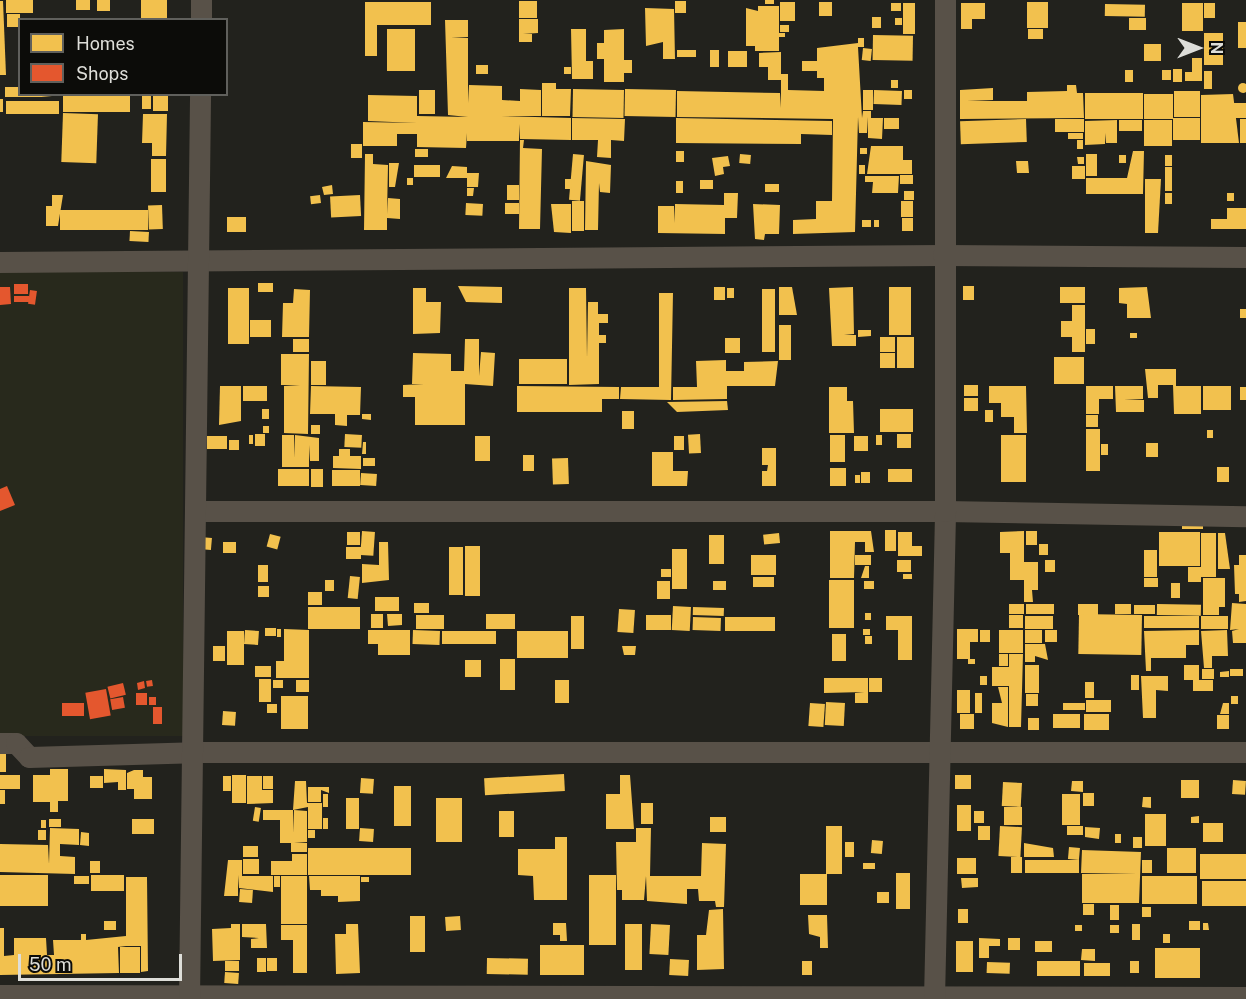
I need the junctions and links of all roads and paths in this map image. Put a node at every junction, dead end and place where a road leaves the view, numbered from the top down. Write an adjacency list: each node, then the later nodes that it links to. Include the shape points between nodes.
1 (201, 0): 3 (street)
2 (945, 0): 5 (street)
3 (201, 18)
4 (200, 96): 8 (street)
5 (943, 255): 6 (street); 8 (street); 10 (street)
6 (1246, 257)
7 (0, 262): 8 (street)
8 (198, 262): 9 (street)
9 (197, 511): 10 (street); 14 (street)
10 (945, 512): 11 (street); 13 (street)
11 (1246, 516)
12 (0, 743): 14 (street, via 16,743 29,757)
13 (940, 751): 14 (street); 15 (street); 17 (street)
14 (193, 752): 19 (street)
15 (1246, 752)
16 (0, 995): 19 (street)
17 (934, 997): 18 (street); 20 (street)
18 (1246, 997)
19 (189, 998): 20 (street)
20 (792, 998)

